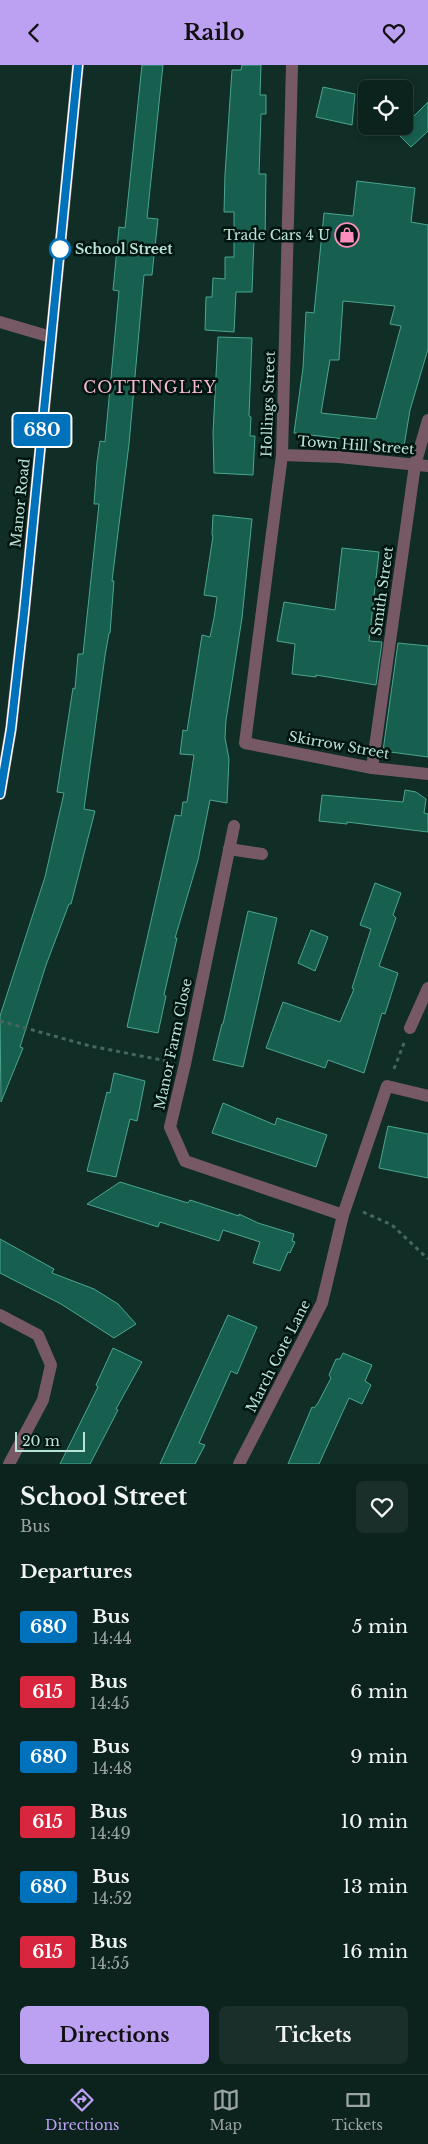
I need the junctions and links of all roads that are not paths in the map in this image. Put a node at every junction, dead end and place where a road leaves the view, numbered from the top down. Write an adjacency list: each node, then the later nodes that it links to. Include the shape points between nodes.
1 (78, 65): 4 (street, Manor Road)
2 (292, 65): 6 (street, Hollings Street)
3 (0, 322): 4 (street)
4 (52, 337): 11 (street, Manor Road, via 14,700)
5 (428, 420): 7 (street, Smith Street)
6 (282, 455): 7 (street, Town Hill Street); 8 (street, Hollings Street)
7 (422, 465): 9 (street, Smith Street)
8 (245, 743): 9 (street, Skirrow Street)
9 (372, 768): 10 (street, Skirrow Street)
10 (428, 774)
11 (0, 794)
12 (234, 826): 13 (street, Manor Farm Close)
13 (229, 849): 14 (street); 18 (street, Manor Farm Close, via 170,1127 185,1161)
14 (262, 854)
15 (428, 988): 16 (street)
16 (410, 1028)
17 (428, 1096): 18 (street, March Cote Lane, via 387,1086)
18 (344, 1209): 21 (street, March Cote Lane, via 322,1303)
19 (0, 1315): 20 (street, via 38,1335 51,1365 43,1400)
20 (9, 1464)
21 (239, 1464)

